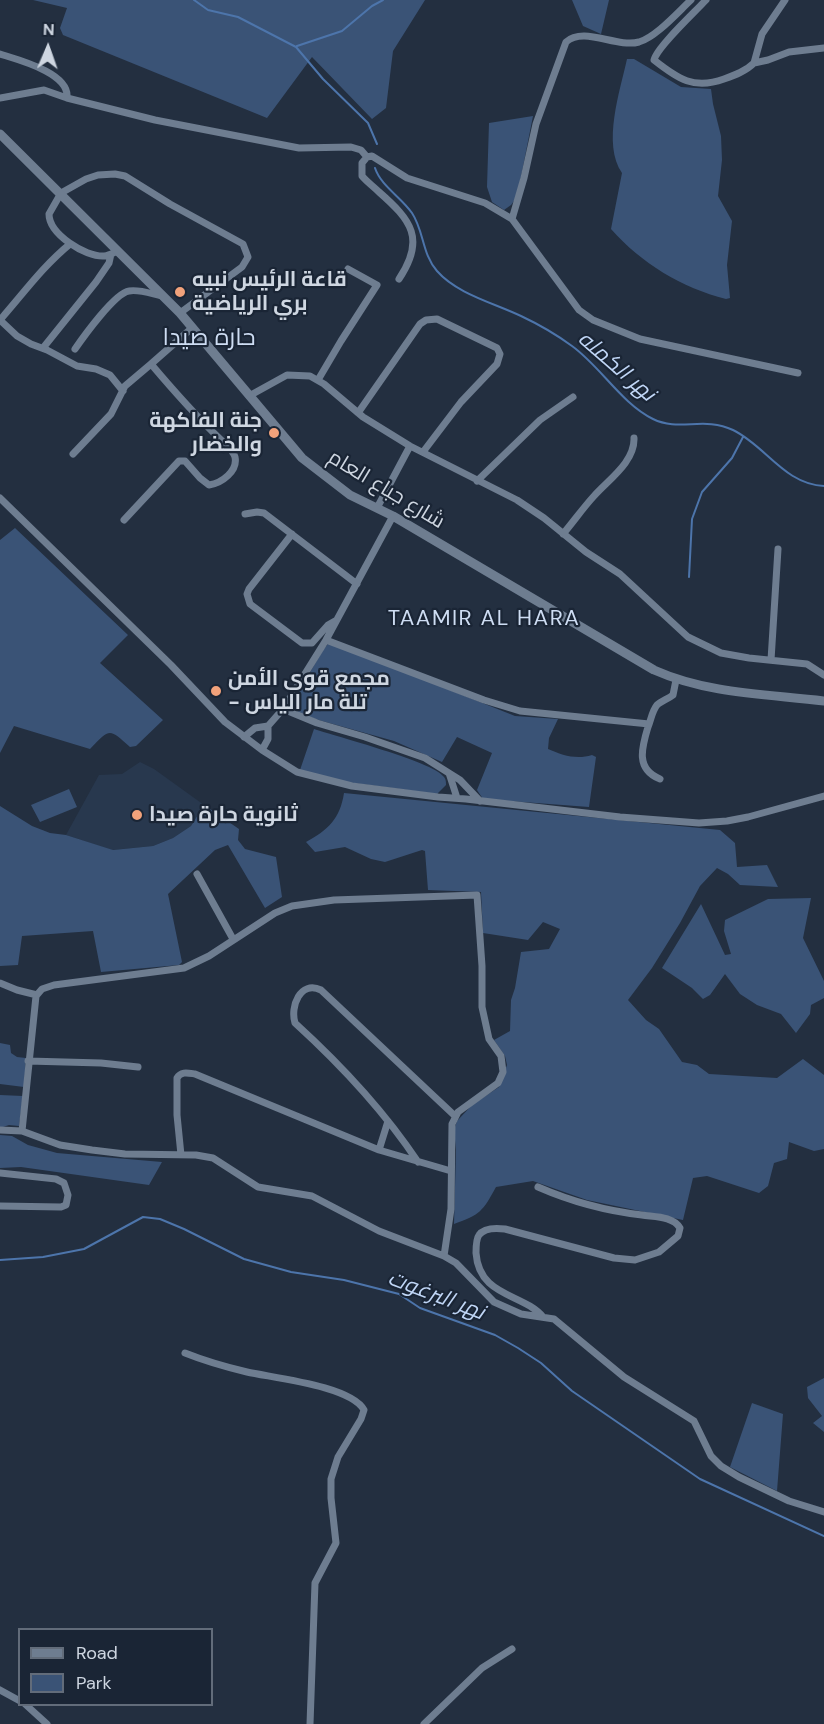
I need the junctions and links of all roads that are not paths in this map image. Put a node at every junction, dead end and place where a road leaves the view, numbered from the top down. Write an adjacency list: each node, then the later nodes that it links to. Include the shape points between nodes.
1 (691, 0): 12 (street, via 645,40 627,44 577,35 566,42 536,124)
2 (706, 0): 6 (street, via 654,60 681,78 700,84 732,76)
3 (785, 0): 6 (street, via 762,34)
4 (824, 48): 6 (street, via 789,52)
5 (0, 54): 8 (street, via 58,78 66,86)
6 (754, 63)
7 (0, 98): 8 (street, via 44,90)
8 (67, 98): 10 (street, via 280,145 351,147)
9 (0, 134): 11 (main road, شارع جباع العام)
10 (367, 157): 12 (street, via 372,156 407,178 485,202); 16 (street, via 362,162 362,176 406,217 413,231 413,246)
11 (61, 193): 13 (street, via 48,217); 14 (main road, شارع جباع العام); 18 (street, via 98,175 125,176 243,244 248,257 243,267)
12 (512, 219): 24 (street, via 579,310 593,320 640,339)
13 (70, 244): 14 (street, via 95,255); 19 (street, via 38,273)
14 (114, 252): 17 (main road, شارع جباع العام); 21 (street, via 96,282)
15 (348, 270): 25 (street, via 377,285)
16 (399, 279)
17 (162, 296): 18 (main road, شارع جباع العام); 22 (street, via 125,292 93,323)
18 (180, 313): 20 (main road, شارع جباع العام)
19 (0, 320): 21 (street, via 17,336)
20 (192, 328): 23 (street); 27 (main road, شارع جباع العام)
21 (43, 348): 26 (street, via 77,366 110,375)
22 (75, 349)
23 (151, 364): 26 (street); 39 (street, via 230,449 235,461 223,480 209,485 185,461 177,462)
24 (798, 373)
25 (318, 380): 27 (street, via 287,375); 29 (street)
26 (123, 391): 33 (street, via 111,414)
27 (249, 396): 36 (main road, شارع جباع العام, via 302,458 336,485)
28 (573, 397): 34 (street, via 540,420)
29 (358, 413): 31 (street); 32 (street, via 403,345 426,320 437,319 497,348 497,364 461,402)
30 (634, 438): 41 (street, via 625,464)
31 (410, 446): 32 (street); 36 (street)
32 (423, 452): 34 (street)
33 (73, 454)
34 (477, 481): 41 (street, via 517,500)
35 (0, 498): 53 (street)
36 (377, 508): 38 (main road, شارع جباع العام)
37 (245, 514): 40 (street, via 264,513)
38 (393, 516): 43 (street); 48 (main road, شارع جباع العام, via 564,619)
39 (124, 520)
40 (291, 534): 43 (street); 44 (street, via 249,589 250,604 302,643 312,643)
41 (564, 534): 46 (street, via 620,574 688,637 722,653)
42 (778, 549): 46 (street)
43 (357, 584): 44 (street)
44 (335, 621): 45 (street)
45 (326, 640): 50 (street); 51 (street, via 520,711)
46 (771, 660): 47 (street, via 807,664)
47 (824, 675)
48 (676, 680): 49 (main road, شارع جباع العام, via 726,691); 51 (street, via 673,695 658,704)
49 (824, 701)
50 (283, 709): 52 (street); 55 (street, via 425,758)
51 (649, 724): 56 (street, via 641,752 642,765)
52 (268, 726): 53 (street, via 255,728); 54 (street, via 268,739)
53 (244, 737): 54 (street)
54 (262, 750): 60 (street, via 297,772 323,780)
55 (449, 773): 57 (street); 58 (street)
56 (660, 779)
57 (453, 783): 60 (street, via 451,792); 61 (street)
58 (464, 785): 61 (street, via 463,794); 62 (street)
59 (824, 796): 62 (street, via 727,822 699,823)
60 (444, 797): 61 (street)
61 (457, 798): 62 (street)
62 (480, 801)
63 (197, 874): 64 (street)
64 (234, 939): 66 (street, via 184,968 54,985); 69 (street, via 292,906 334,900 477,895 482,1007 489,1039 501,1056 502,1072 498,1083)
65 (0, 983): 66 (street)
66 (37, 995): 67 (street)
67 (28, 1061): 68 (street); 72 (street)
68 (138, 1067)
69 (455, 1116): 70 (street, via 321,990 304,990 293,1008 295,1023); 76 (street, via 450,1132)
70 (388, 1121): 73 (street); 75 (street)
71 (0, 1130): 72 (street)
72 (22, 1131): 74 (street, via 60,1145 125,1154)
73 (379, 1150): 74 (street, via 186,1073 178,1076 176,1092); 75 (street)
74 (182, 1155): 80 (street, via 213,1158 267,1190 312,1196 379,1231)
75 (418, 1162): 76 (street)
76 (451, 1171): 80 (street, via 451,1209)
77 (0, 1173): 79 (street, via 56,1179 64,1184 68,1195 66,1205 61,1207)
78 (538, 1187): 81 (street, via 626,1214 667,1219 680,1228 678,1236 659,1251 635,1260 505,1229 480,1233 476,1252 486,1279 505,1294 536,1307)
79 (0, 1206)
80 (444, 1256): 81 (street, via 495,1302 521,1314)
81 (543, 1317): 83 (street, via 564,1325 624,1377 694,1421 711,1456 721,1466 789,1501)
82 (185, 1353): 89 (street, via 249,1373 337,1392 363,1408 331,1479 336,1543 315,1583)
83 (824, 1512)
84 (513, 1649): 90 (street, via 482,1668)
85 (0, 1690): 86 (street)
86 (18, 1700)
87 (27, 1706): 88 (street)
88 (47, 1724)
89 (310, 1724)
90 (424, 1724)

